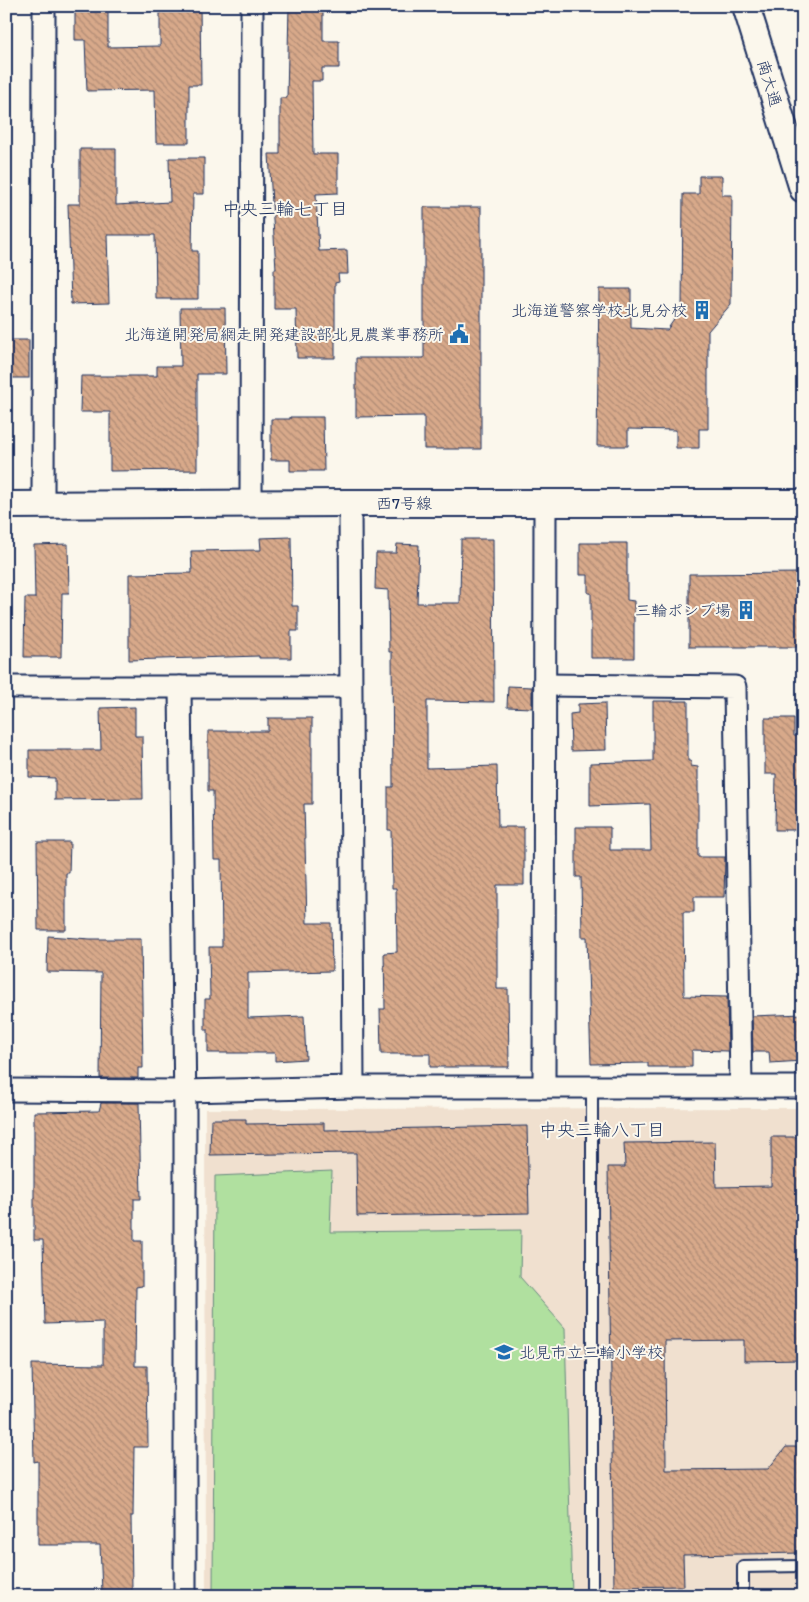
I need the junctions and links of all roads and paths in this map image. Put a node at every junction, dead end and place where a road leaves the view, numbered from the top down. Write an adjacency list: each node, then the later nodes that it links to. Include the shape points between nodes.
1 (44, 6): 9 (street)
2 (252, 6): 6 (street)
3 (746, 6): 4 (street, 南大通)
4 (803, 189)
5 (350, 502): 6 (street, 西7号線); 7 (street, 西7号線); 14 (street)
6 (251, 503): 9 (street, 西7号線)
7 (545, 503): 8 (street, 西7号線); 11 (street)
8 (803, 503)
9 (43, 505): 10 (street, 西7号線)
10 (6, 506)
11 (545, 685): 16 (street); 18 (street, via 735,687)
12 (6, 687): 13 (street)
13 (180, 687): 14 (street); 21 (street)
14 (349, 687): 15 (street)
15 (353, 1086): 16 (street); 21 (street)
16 (544, 1087): 17 (street)
17 (592, 1087): 18 (street); 24 (lane)
18 (741, 1087): 19 (street)
19 (803, 1087)
20 (6, 1090): 21 (street)
21 (184, 1090): 23 (street)
22 (803, 1566): 25 (lane, via 743,1567)
23 (185, 1596)
24 (592, 1596)
25 (743, 1596)

